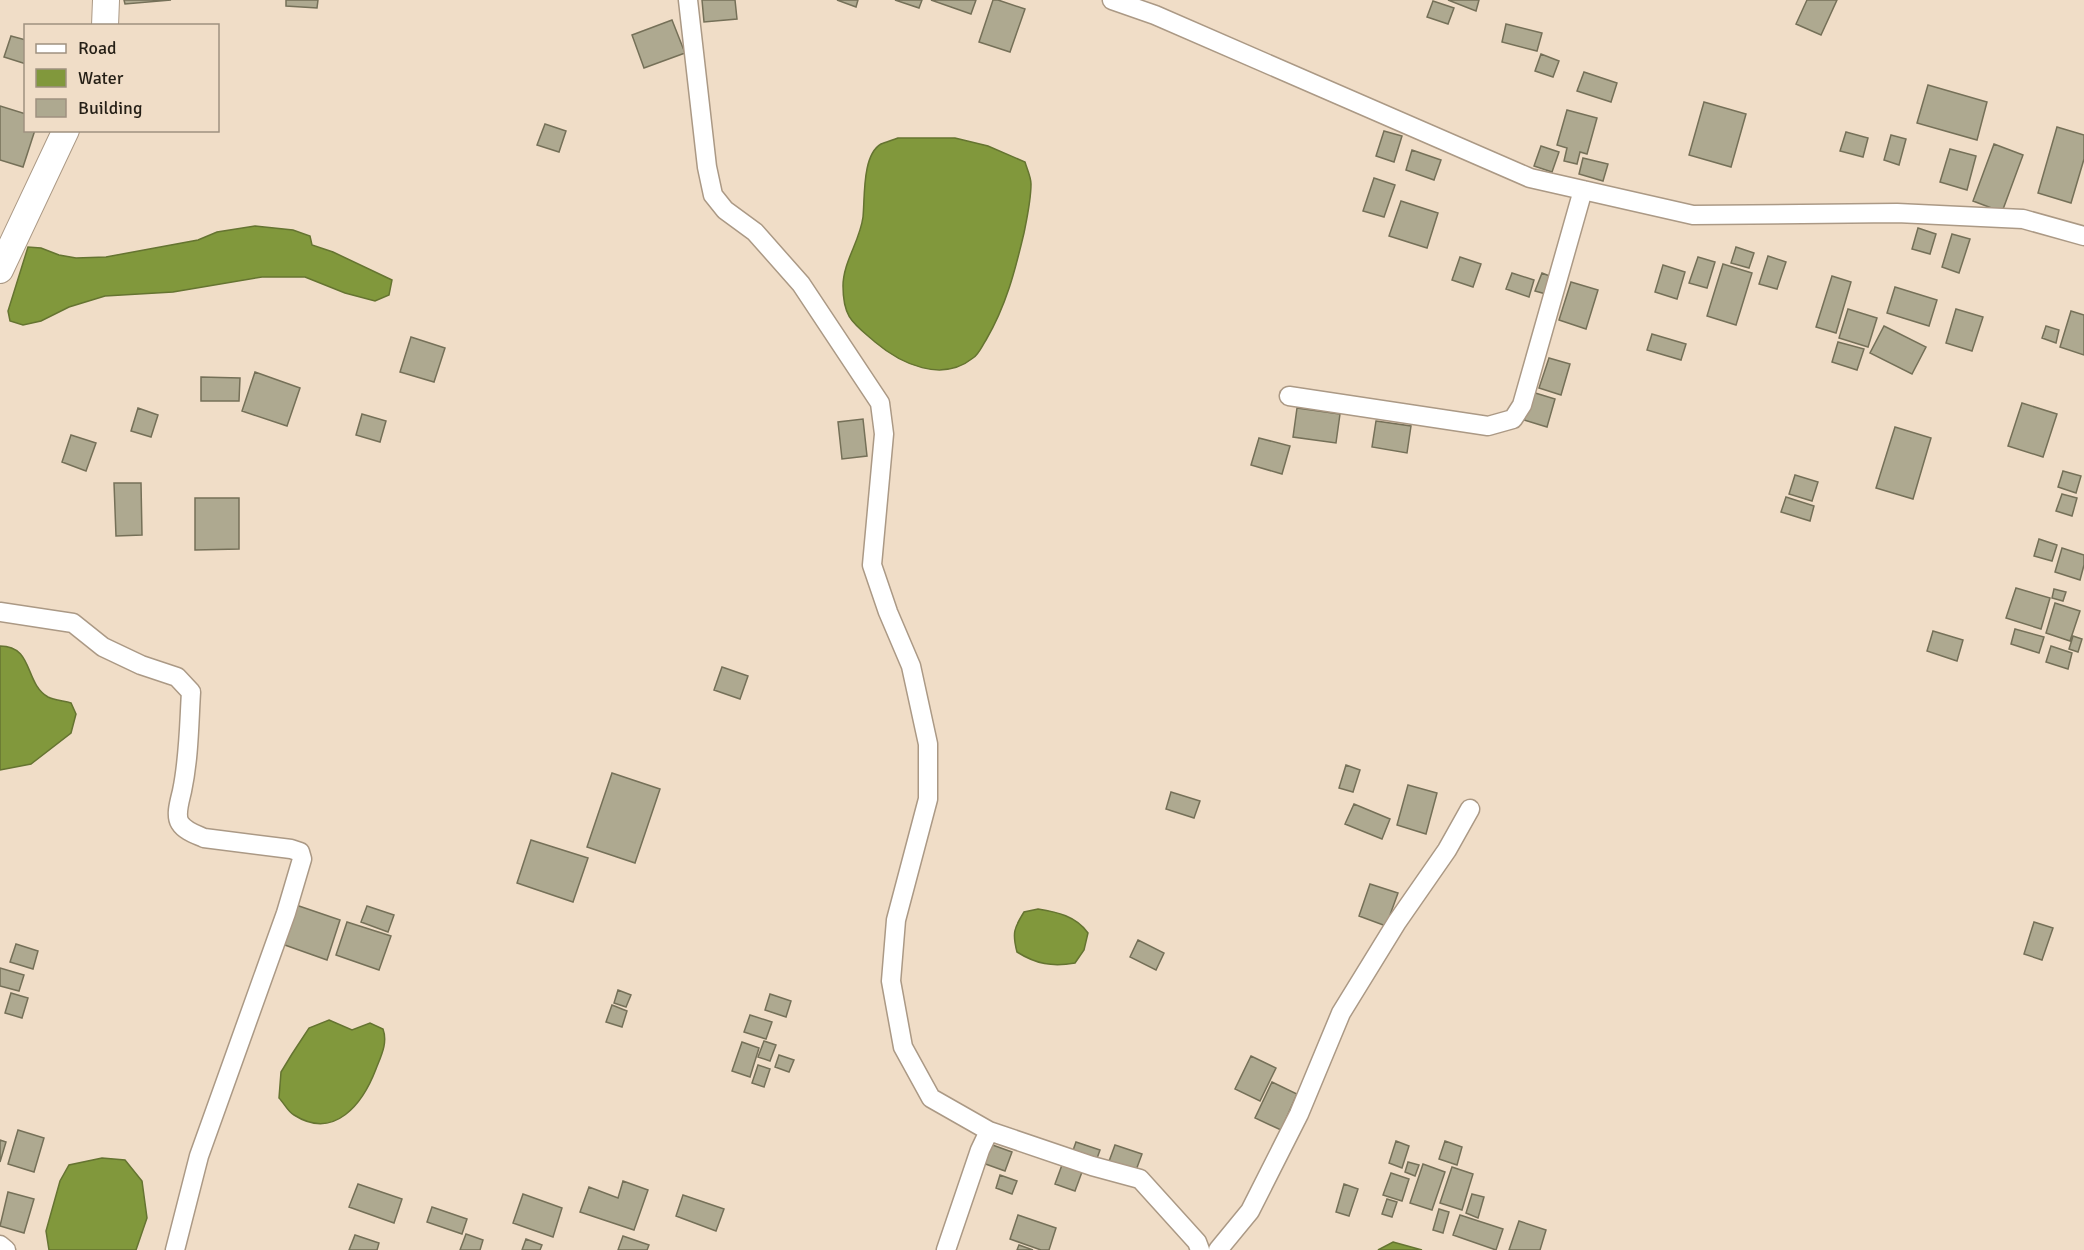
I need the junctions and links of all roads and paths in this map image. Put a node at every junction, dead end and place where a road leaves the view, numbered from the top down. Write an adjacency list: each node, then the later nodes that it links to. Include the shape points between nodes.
1 (106, 0): 4 (main road)
2 (688, 0): 12 (street, via 713,195 725,210 755,232 801,284 880,403 884,434 872,565 911,666 928,744 928,799 896,920 891,981 903,1047 931,1098)
3 (1112, 0): 6 (street, via 1155,15 1530,178)
4 (105, 24)
5 (65, 132): 8 (main road)
6 (1583, 190): 7 (street, via 1693,215 1897,213 2023,219); 9 (street, via 1522,405 1513,419 1488,426)
7 (2084, 236)
8 (0, 270)
9 (1289, 396)
10 (0, 612): 15 (street, via 73,623 103,647 177,677 191,692 186,773 178,820 182,826 204,838 291,849 300,852 302,859 199,1156)
11 (1470, 809): 18 (street, via 1341,1013 1299,1114 1250,1211)
12 (989, 1131): 16 (street); 17 (street, via 1140,1179)
13 (0, 1245): 14 (street)
14 (6, 1250)
15 (175, 1250)
16 (946, 1250)
17 (1200, 1250)
18 (1218, 1250)

